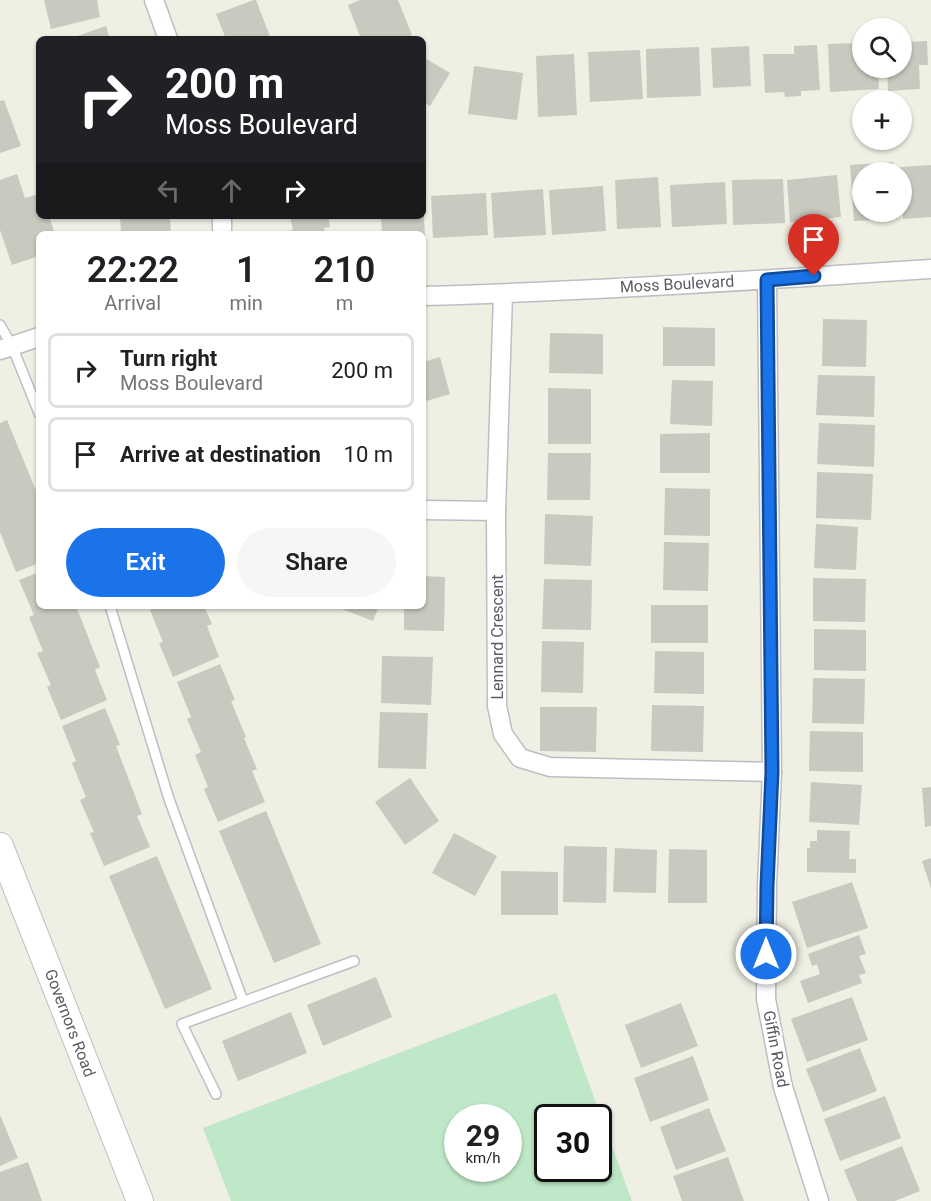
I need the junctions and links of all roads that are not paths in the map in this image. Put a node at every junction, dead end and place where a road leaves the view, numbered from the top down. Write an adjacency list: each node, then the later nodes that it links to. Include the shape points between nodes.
1 (154, 0): 2 (street)
2 (167, 36)
3 (931, 269): 4 (street, Moss Boulevard)
4 (767, 280): 5 (street, Moss Boulevard); 14 (street, Giffin Road)
5 (503, 294): 6 (street, Moss Boulevard); 12 (street, Lennard Crescent)
6 (426, 296)
7 (0, 326): 9 (lane)
8 (36, 338): 9 (street)
9 (6, 348): 10 (lane)
10 (36, 407)
11 (426, 510): 12 (street)
12 (496, 511): 14 (street, Lennard Crescent, via 497,706 503,734 520,758 550,767)
13 (111, 609): 17 (lane, via 169,799)
14 (772, 772): 20 (street, Giffin Road, via 766,999 783,1087)
15 (0, 846): 19 (main road, Governors Road)
16 (354, 961): 17 (lane)
17 (243, 1001): 18 (lane, via 182,1024)
18 (216, 1094)
19 (140, 1201)
20 (819, 1201)

